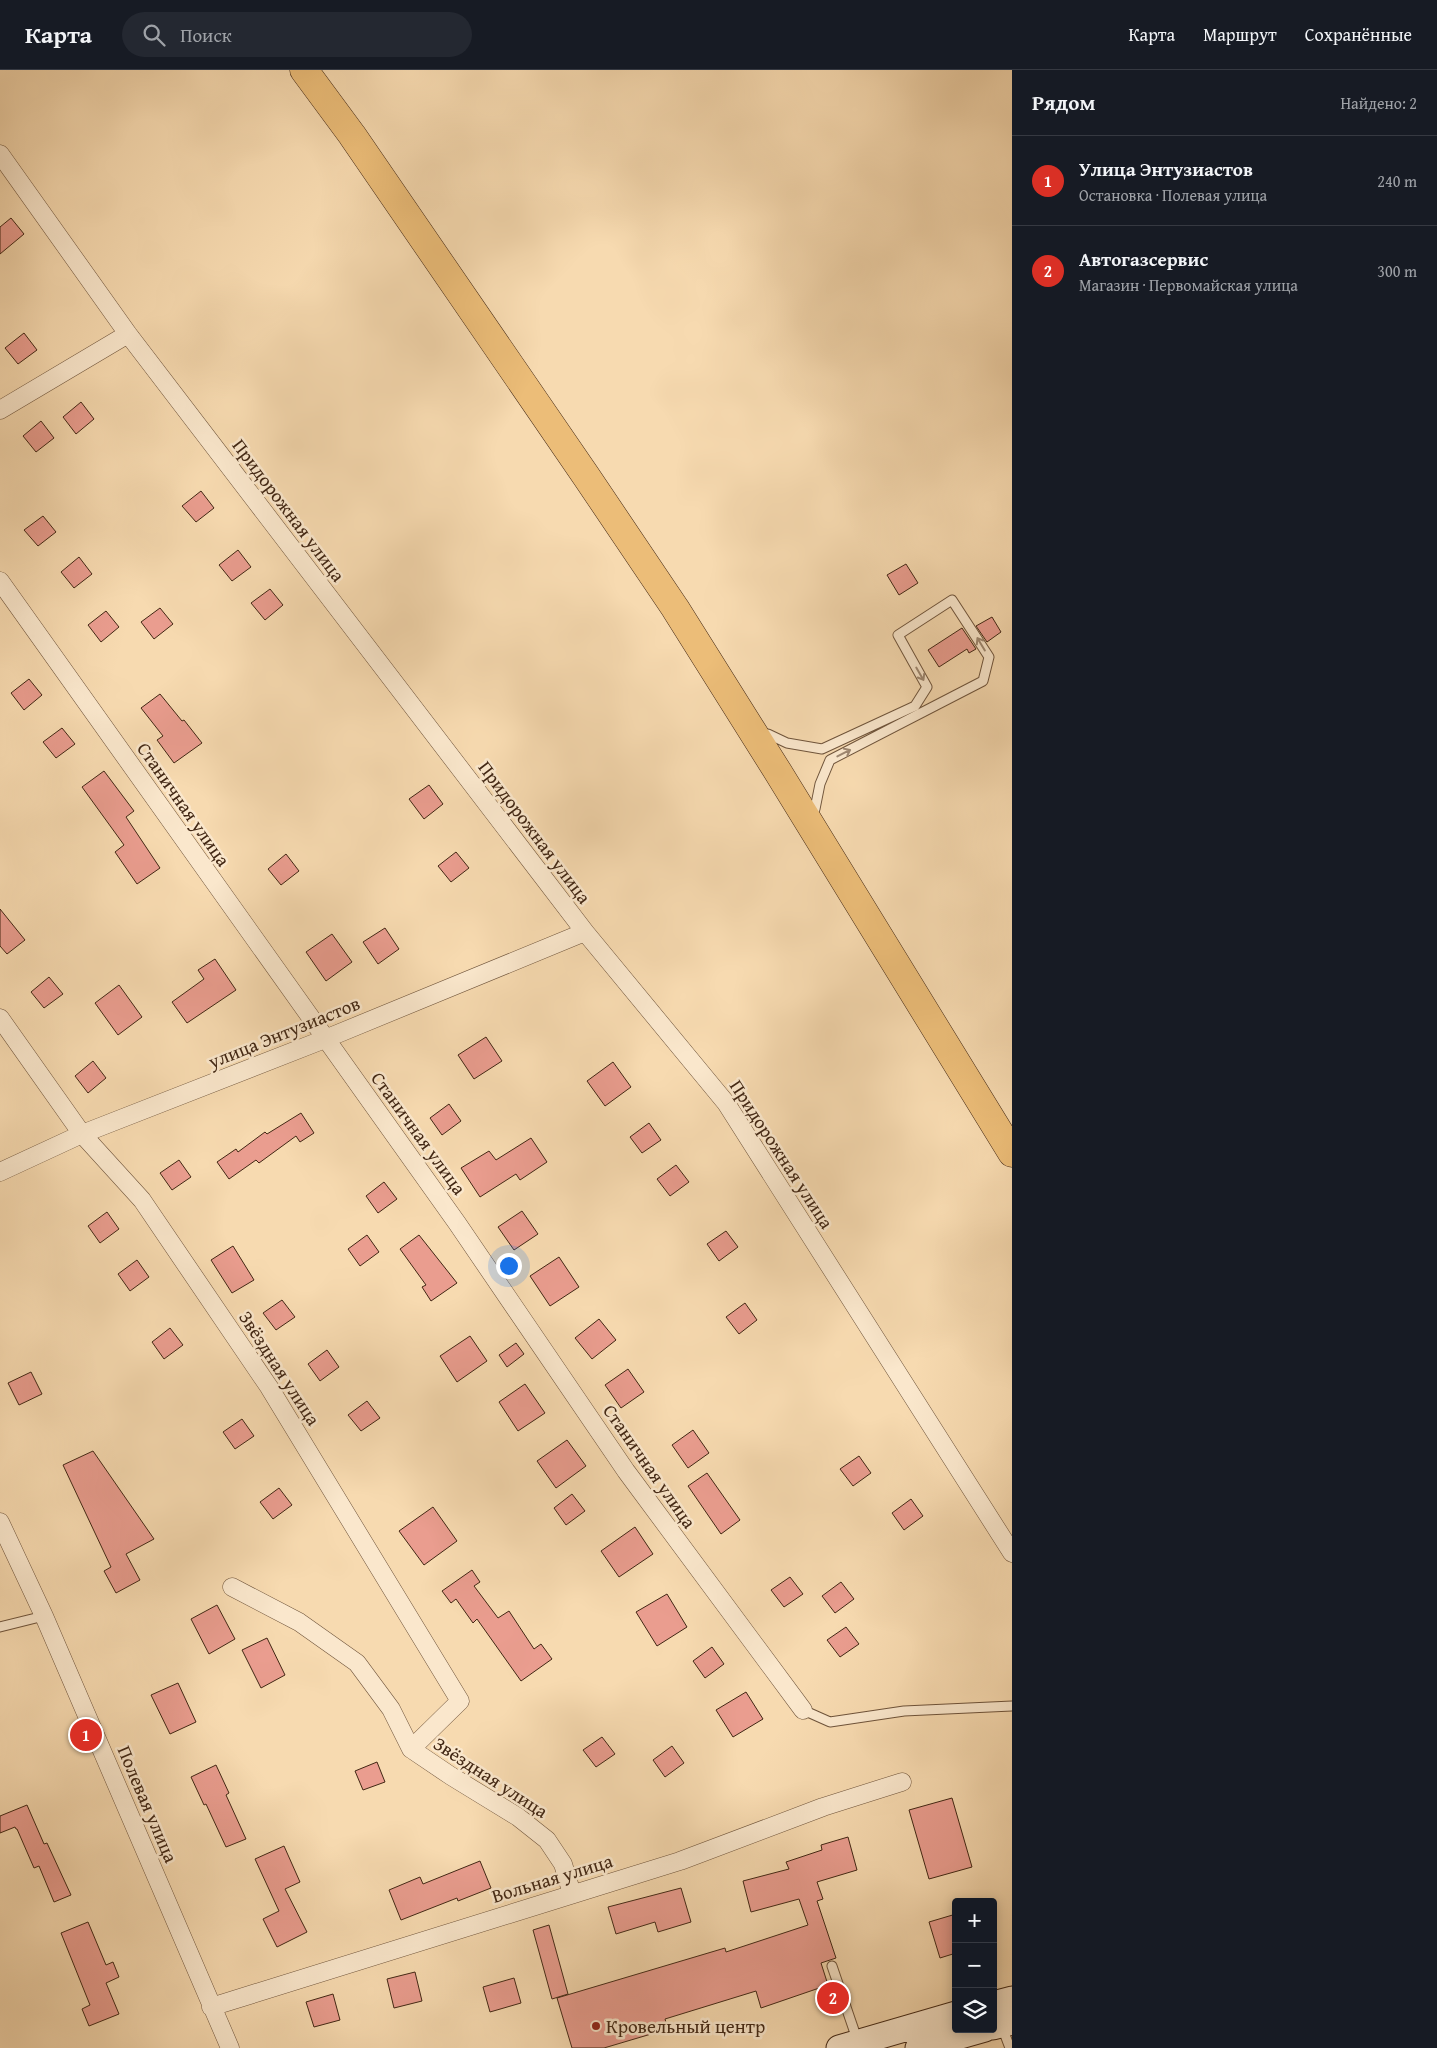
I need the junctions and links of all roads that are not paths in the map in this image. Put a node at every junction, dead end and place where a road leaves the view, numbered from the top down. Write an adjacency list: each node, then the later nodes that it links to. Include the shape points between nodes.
1 (304, 70): 14 (highway, via 564,443 674,608)
2 (317, 70): 7 (highway, via 636,529)
3 (0, 154): 4 (street, Придорожная улица)
4 (128, 334): 5 (street); 9 (street, Придорожная улица)
5 (0, 410)
6 (0, 581): 11 (street, Станичная улица)
7 (768, 734): 8 (highway); 8 (lane, one-way to 7, via 820,784 830,760 983,682 989,657 974,631 952,600 898,635 927,687 915,706 822,749)
8 (815, 809): 12 (highway)
9 (585, 932): 11 (street, улица Энтузиастов); 17 (street, Придорожная улица, via 726,1104)
10 (0, 1018): 13 (street, Звёздная улица)
11 (325, 1040): 13 (street, улица Энтузиастов); 22 (street, Станичная улица, via 457,1223 626,1471)
12 (1012, 1132)
13 (82, 1134): 15 (street, улица Энтузиастов); 23 (street, Звёздная улица, via 142,1200 264,1379 460,1701)
14 (1012, 1153)
15 (0, 1172)
16 (0, 1522): 19 (street, Полевая улица)
17 (1012, 1553)
18 (232, 1587): 23 (street, Звёздная улица, via 299,1622 358,1663 391,1709)
19 (44, 1616): 20 (lane); 28 (street, Полевая улица)
20 (0, 1627)
21 (1012, 1706): 22 (lane, via 904,1711 830,1722)
22 (803, 1710)
23 (411, 1749): 25 (street, Звёздная улица, via 518,1817 547,1840 563,1864)
24 (902, 1782): 25 (street, Вольная улица, via 823,1807 680,1860)
25 (572, 1894): 28 (street, Вольная улица)
26 (832, 1966): 34 (lane)
27 (1012, 1999): 31 (main road)
28 (211, 2007): 35 (street, Полевая улица)
29 (952, 2015): 32 (main road)
30 (915, 2016): 32 (lane)
31 (997, 2021): 37 (lane)
32 (889, 2032): 34 (main road)
33 (962, 2033): 36 (main road)
34 (848, 2045)
35 (230, 2048)
36 (918, 2048)
37 (1010, 2048)

